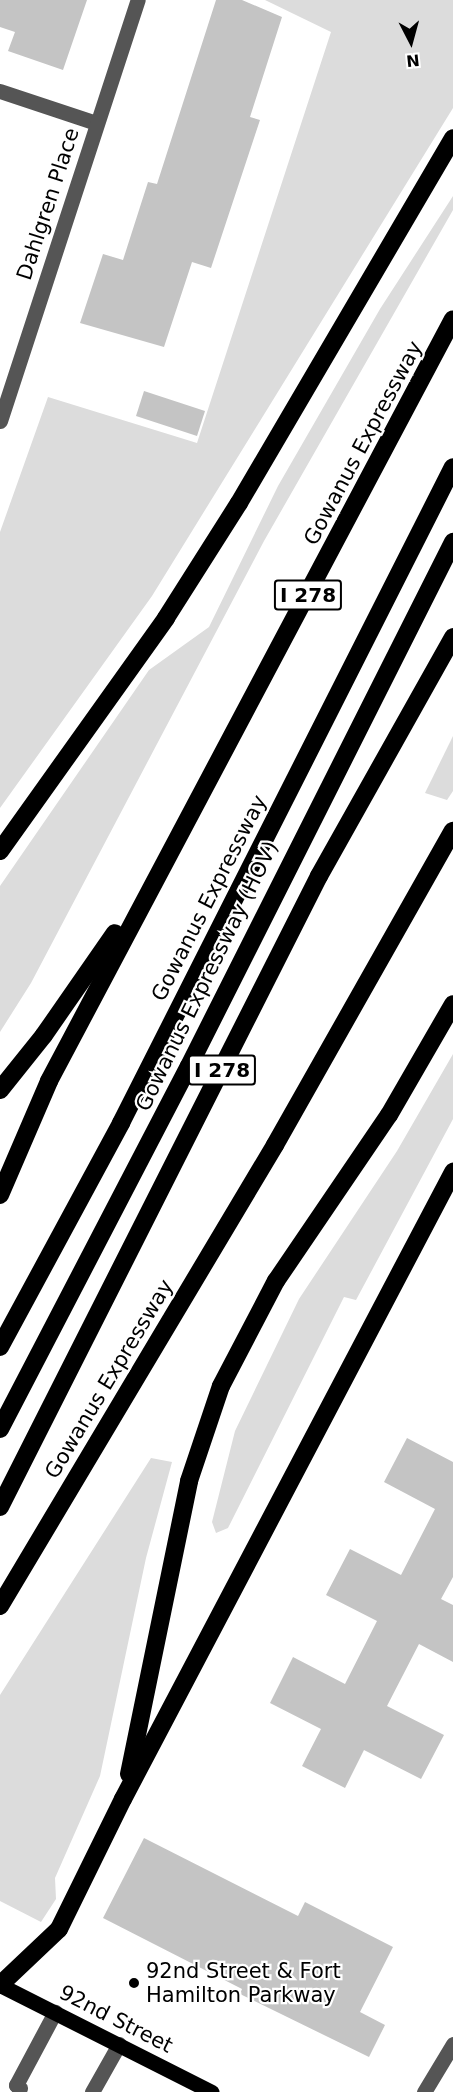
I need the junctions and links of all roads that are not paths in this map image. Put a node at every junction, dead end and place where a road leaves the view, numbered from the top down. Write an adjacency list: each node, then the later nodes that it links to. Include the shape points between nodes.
1 (138, 0): 3 (street, Dahlgren Place)
2 (0, 91): 3 (street)
3 (96, 123): 6 (street, Dahlgren Place)
4 (453, 138): 11 (highway, via 239,503 166,618)
5 (453, 319): 12 (highway, Gowanus Expressway / I 278)
6 (0, 421)
7 (453, 467): 17 (highway, Gowanus Expressway / I 278, via 121,1123)
8 (453, 542): 18 (highway, Gowanus Expressway (HOV) / I 278, via 189,1066)
9 (453, 637): 19 (highway, Gowanus Expressway / I 278, via 320,876)
10 (453, 831): 20 (highway, Gowanus Expressway, via 275,1145)
11 (0, 851)
12 (159, 870): 14 (highway, via 44,1035); 16 (highway, Gowanus Expressway / I 278, via 49,1081)
13 (453, 1004): 21 (highway, via 389,1115 276,1281 221,1386 189,1481)
14 (0, 1090)
15 (453, 1172): 21 (highway)
16 (0, 1195)
17 (0, 1347)
18 (0, 1429)
19 (0, 1507)
20 (0, 1606)
21 (123, 1799): 22 (highway, via 59,1929)
22 (0, 1985): 23 (main road, 92nd Street)
23 (55, 2012): 24 (main road, 92nd Street); 27 (street)
24 (119, 2044): 28 (street); 29 (main road, 92nd Street)
25 (453, 2044): 26 (street)
26 (447, 2068): 30 (street)
27 (16, 2088)
28 (92, 2092)
29 (212, 2092)
30 (424, 2092)

